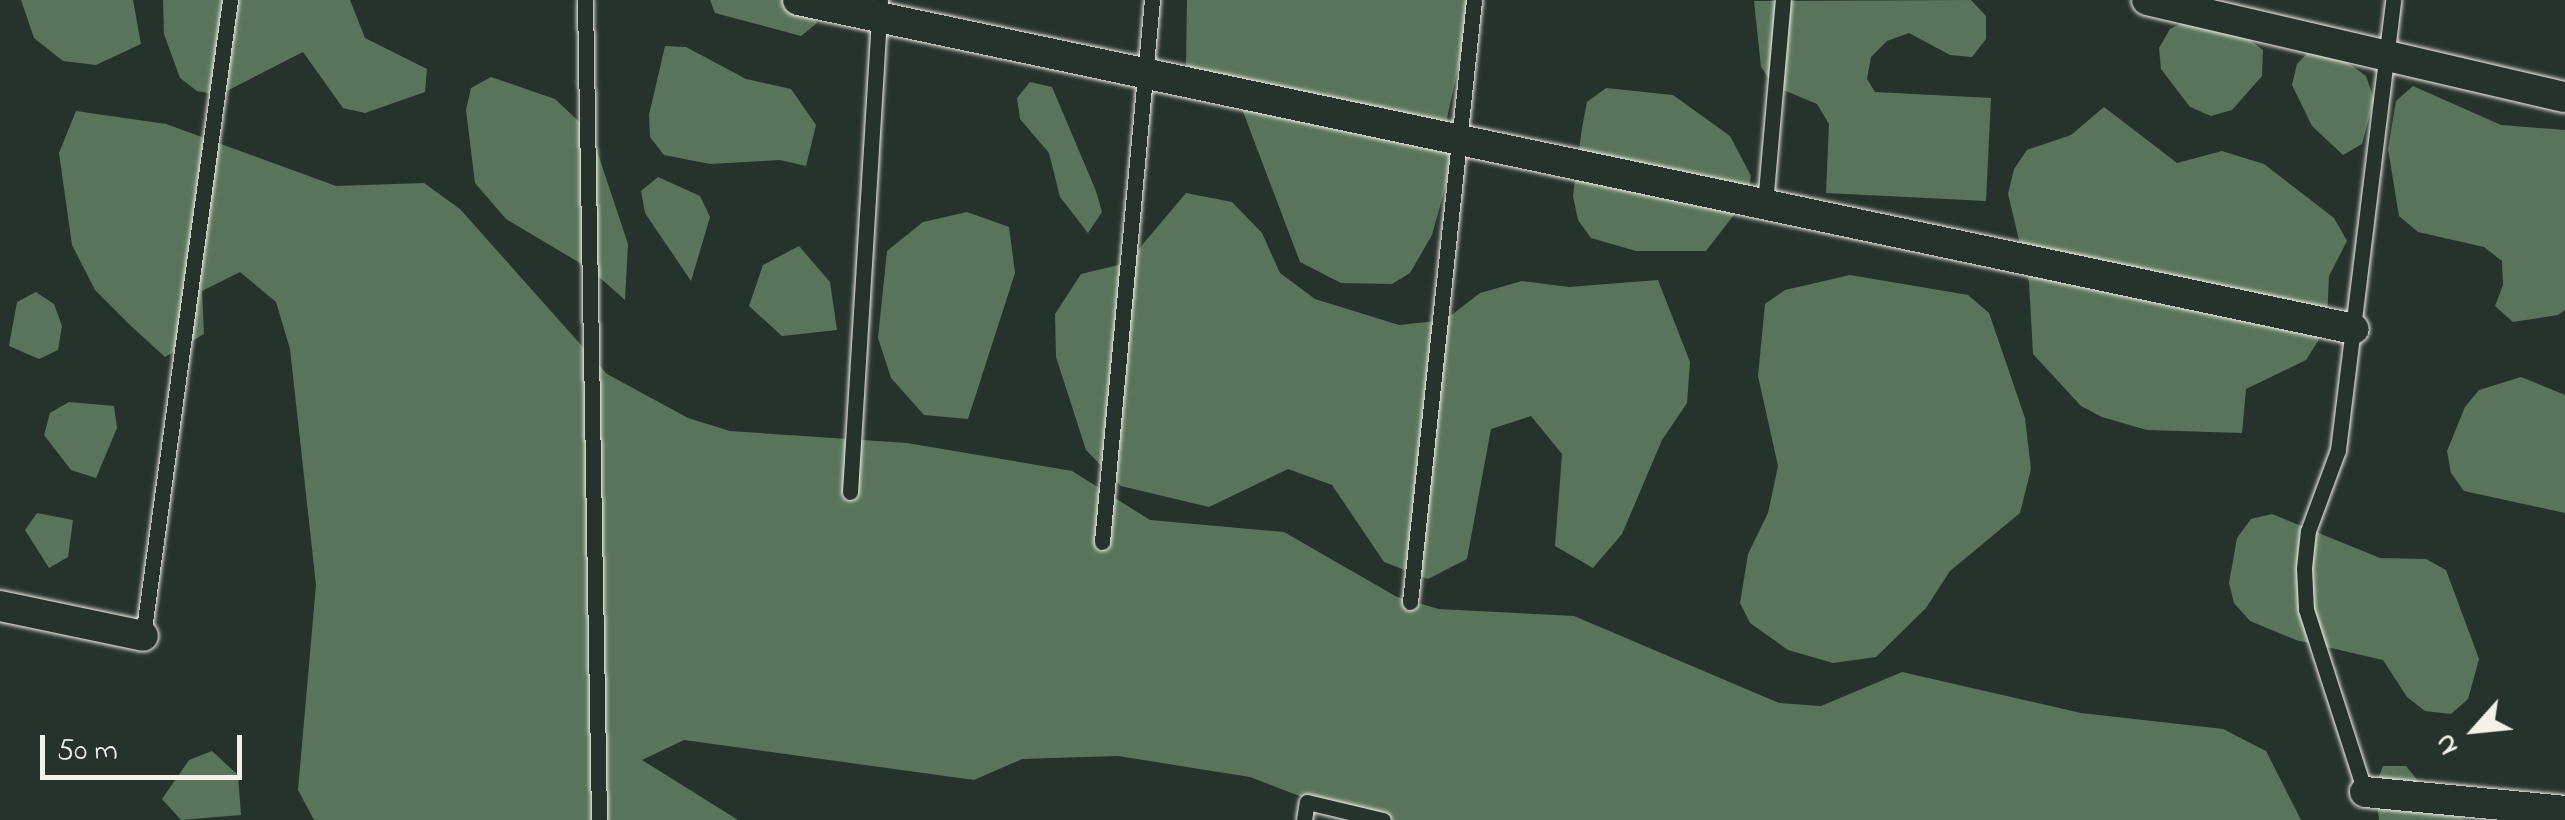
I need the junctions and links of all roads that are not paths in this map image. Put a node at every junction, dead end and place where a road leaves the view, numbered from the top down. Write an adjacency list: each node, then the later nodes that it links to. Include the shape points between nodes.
1 (230, 0): 20 (lane)
2 (585, 0): 23 (lane)
3 (798, 0): 9 (street)
4 (1152, 0): 11 (lane)
5 (1474, 0): 13 (lane)
6 (1783, 0): 14 (lane)
7 (2148, 0): 10 (street)
8 (2393, 0): 10 (lane)
9 (879, 9): 11 (street); 16 (lane)
10 (2389, 56): 12 (street); 15 (lane)
11 (1146, 74): 13 (street); 17 (lane)
12 (2565, 97)
13 (1461, 140): 14 (street); 18 (lane)
14 (1764, 204): 15 (street)
15 (2354, 329): 21 (lane, via 2338,450 2308,531 2304,568 2306,608)
16 (850, 492)
17 (1102, 542)
18 (1410, 602)
19 (0, 606): 20 (street)
20 (144, 636)
21 (2365, 792): 22 (street)
22 (2565, 811)
23 (599, 820)
24 (1304, 820): 25 (lane, via 1307,802)
25 (1383, 820)

